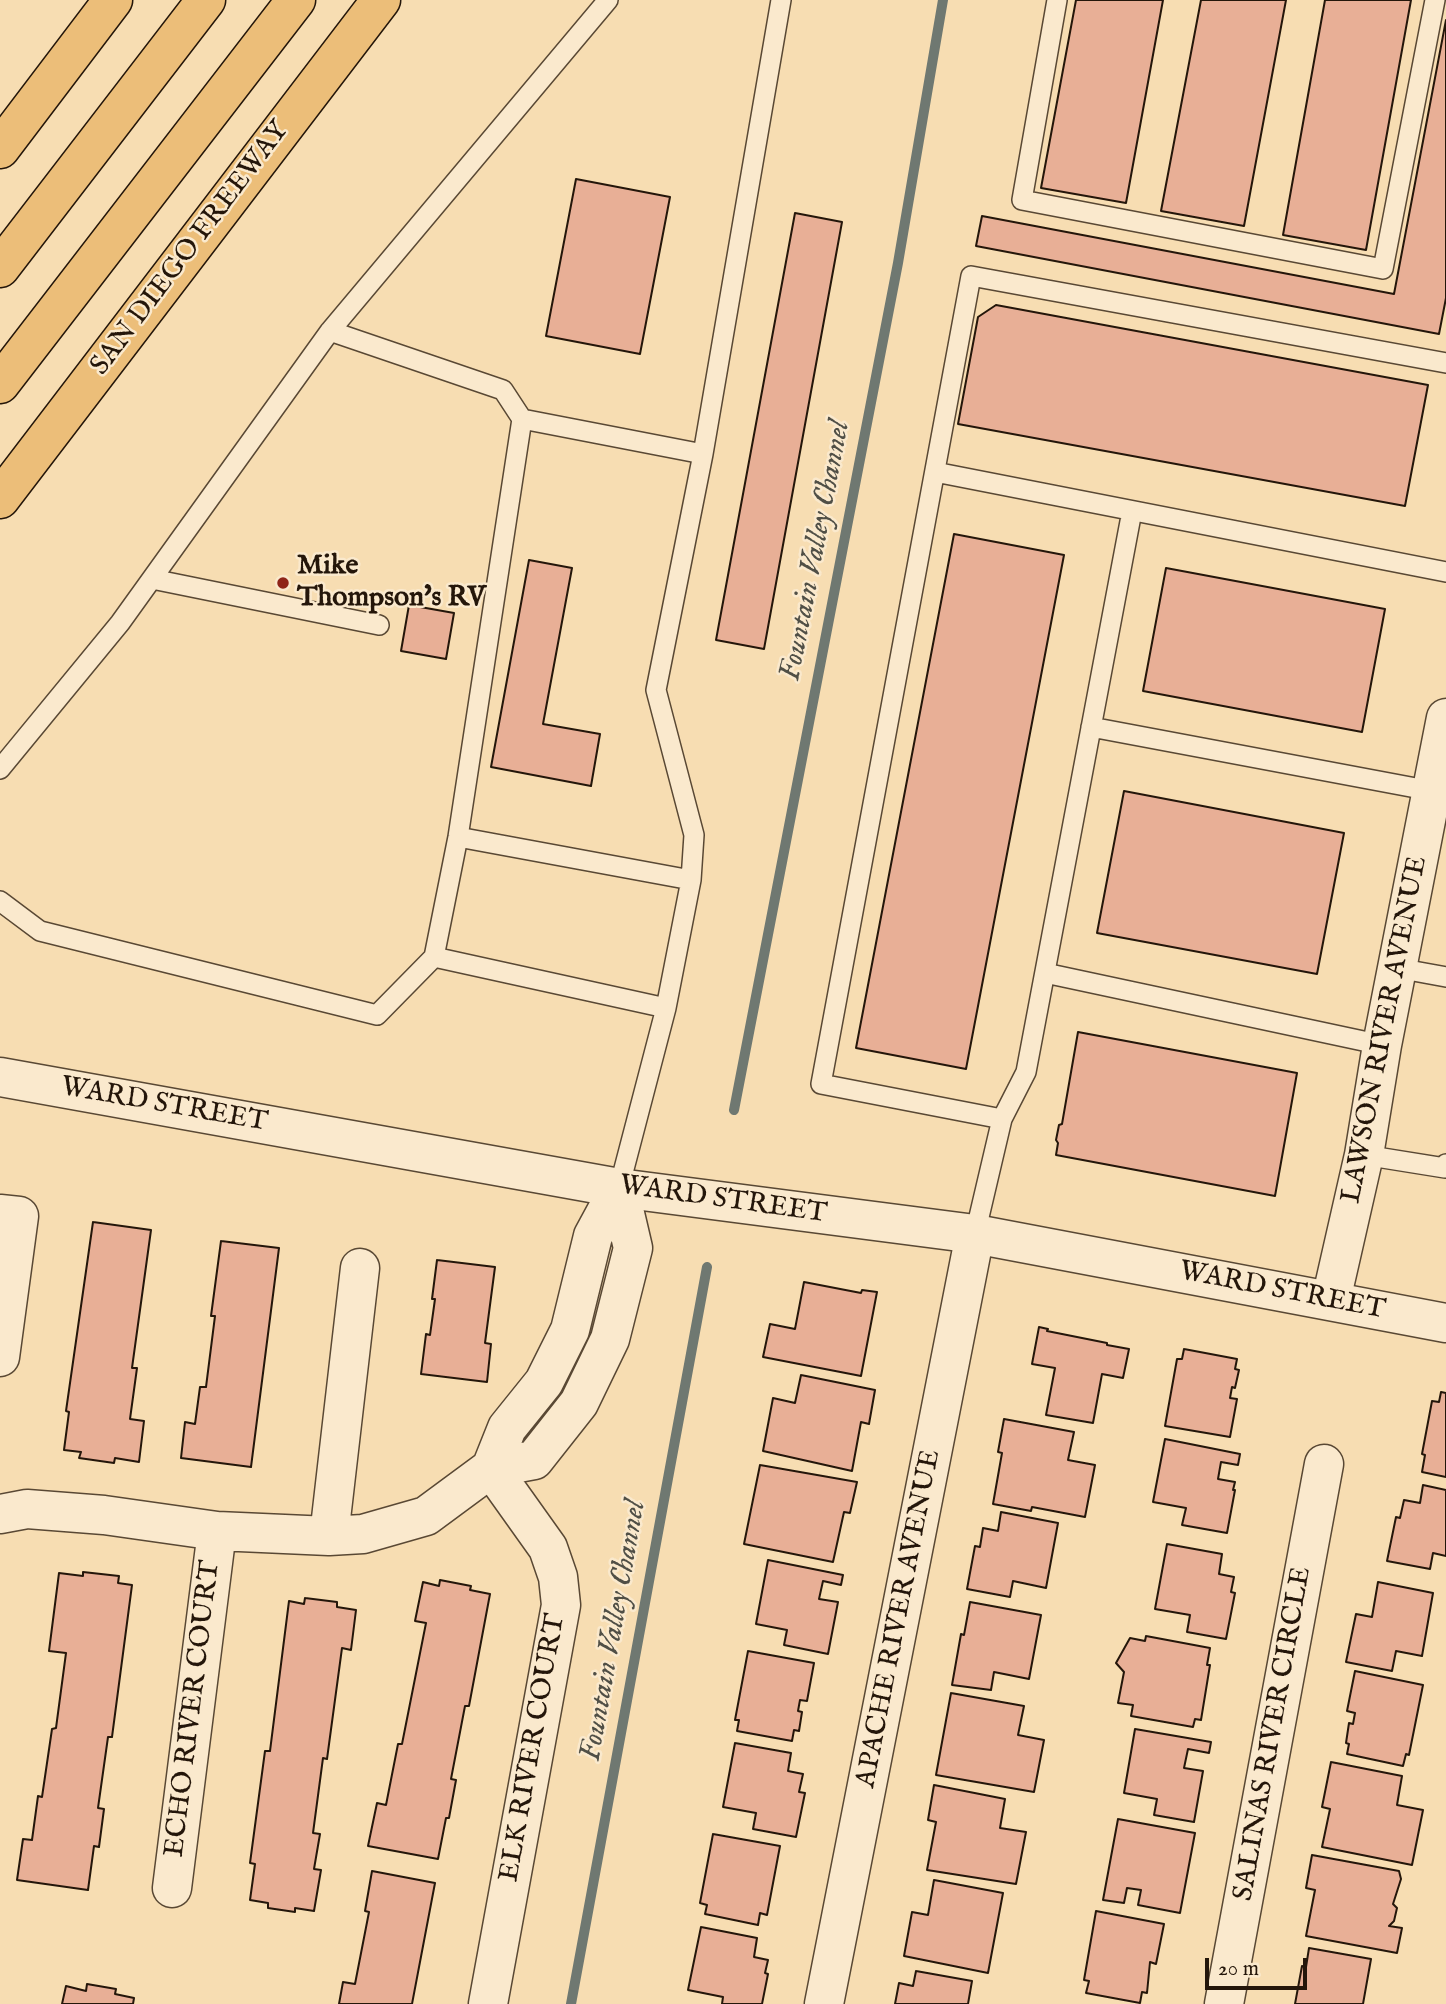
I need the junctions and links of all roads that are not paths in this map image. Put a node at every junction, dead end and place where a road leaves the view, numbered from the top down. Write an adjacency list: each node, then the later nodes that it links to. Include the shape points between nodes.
1 (113, 0): 9 (highway)
2 (206, 0): 10 (highway)
3 (296, 0): 13 (highway)
4 (382, 0): 17 (highway, SAN DIEGO FREEWAY)
5 (608, 0): 11 (lane)
6 (782, 0): 15 (lane)
7 (1057, 0): 8 (lane, via 1022,200 1384,269)
8 (1435, 0)
9 (0, 149)
10 (0, 268)
11 (330, 331): 14 (lane, via 503,390); 20 (lane)
12 (1446, 363): 16 (lane, via 971,276)
13 (0, 384)
14 (523, 419): 15 (lane); 26 (lane)
15 (703, 454): 27 (lane, via 656,690 694,835)
16 (935, 472): 18 (lane); 36 (lane, via 821,1084)
17 (0, 499)
18 (1132, 511): 19 (lane); 23 (lane)
19 (1446, 572)
20 (152, 579): 21 (lane); 24 (lane)
21 (379, 625)
22 (1446, 718): 25 (street, LAWSON RIVER AVENUE)
23 (1091, 727): 25 (lane); 31 (lane)
24 (0, 769)
25 (1438, 776): 30 (street, LAWSON RIVER AVENUE)
26 (458, 837): 27 (lane); 29 (lane)
27 (691, 880): 33 (lane)
28 (0, 901): 29 (lane, via 40,931 377,1016)
29 (434, 957): 33 (lane)
30 (1396, 968): 32 (lane); 34 (street, LAWSON RIVER AVENUE)
31 (1045, 972): 34 (lane); 36 (lane, via 1026,1072)
32 (1446, 977)
33 (666, 1008): 39 (lane)
34 (1382, 1045): 37 (street, LAWSON RIVER AVENUE)
35 (0, 1077): 39 (street, WARD STREET)
36 (1002, 1119): 41 (lane)
37 (1364, 1155): 38 (lane, via 1445,1168); 43 (street, LAWSON RIVER AVENUE)
38 (1446, 1164)
39 (620, 1188): 41 (street, WARD STREET); 47 (street, via 593,1236 570,1330 544,1382 507,1428)
40 (9, 1215): 45 (street)
41 (975, 1234): 43 (street, WARD STREET); 53 (street, APACHE RIVER AVENUE)
42 (360, 1268): 50 (street)
43 (1331, 1300): 44 (street, WARD STREET)
44 (1446, 1323)
45 (0, 1357)
46 (1324, 1464): 54 (street, SALINAS RIVER CIRCLE)
47 (491, 1468): 50 (street, via 426,1516 363,1534); 52 (street, ELK RIVER COURT, via 548,1548 561,1605)
48 (0, 1514): 49 (street, via 27,1509 104,1514)
49 (217, 1531): 50 (street); 51 (street, ECHO RIVER COURT)
50 (329, 1536)
51 (172, 1888)
52 (488, 2004)
53 (824, 2004)
54 (1224, 2004)

